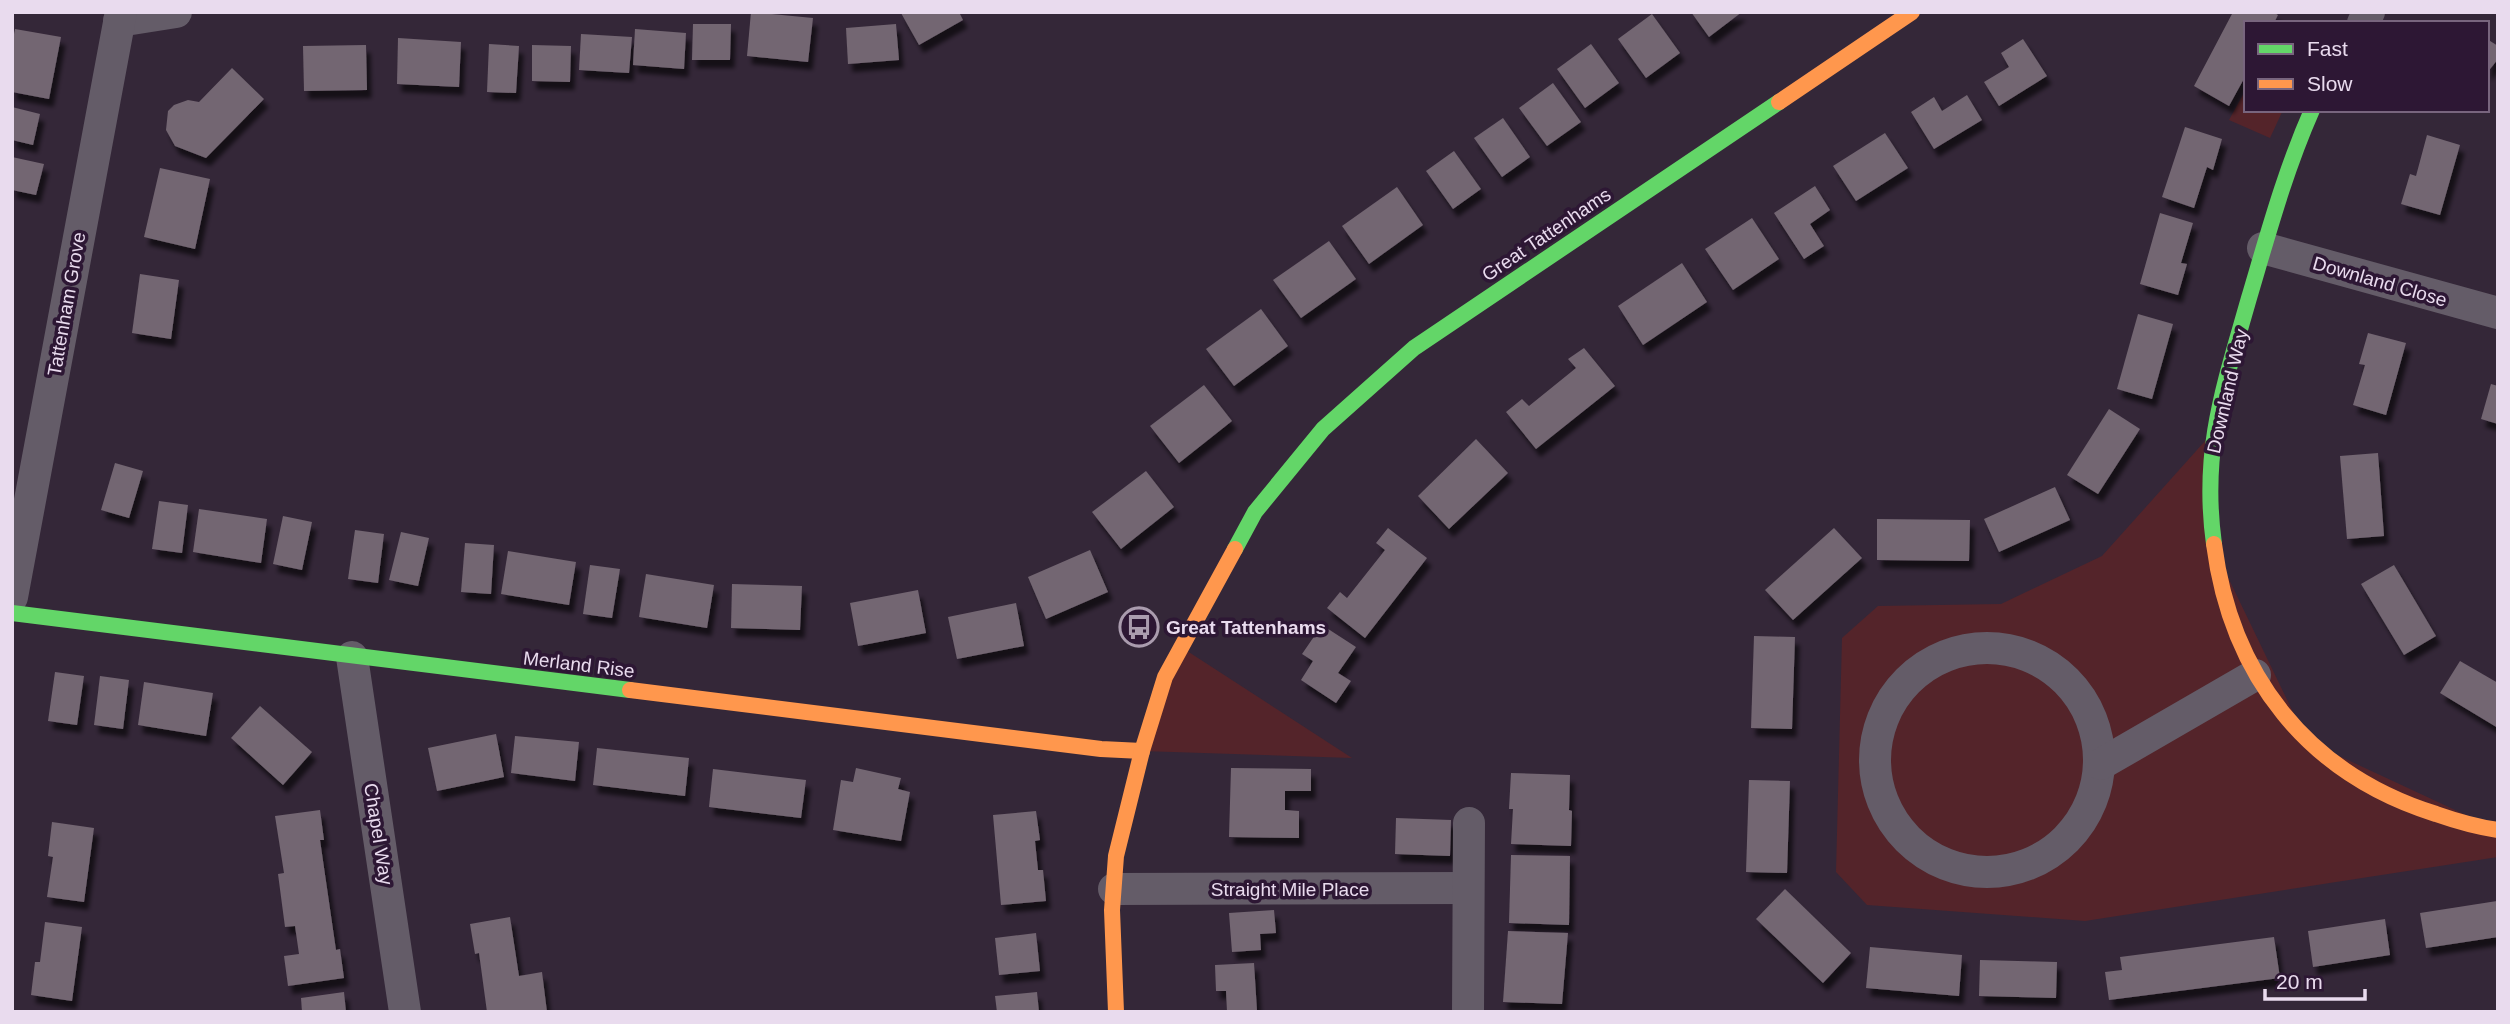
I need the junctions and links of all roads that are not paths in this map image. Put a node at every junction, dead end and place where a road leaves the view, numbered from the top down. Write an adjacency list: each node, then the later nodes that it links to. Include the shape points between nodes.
1 (176, 12): 3 (street)
2 (1912, 12): 11 (street, Great Tattenhams, via 1414,348 1323,429 1255,512 1165,677)
3 (120, 16): 7 (street, Tattenham Grove)
4 (2311, 112): 5 (street, Downland Way)
5 (2263, 248): 6 (street, Downland Close); 10 (street, Downland Way, via 2214,431 2209,480 2210,540 2221,588)
6 (2498, 313)
7 (12, 597)
8 (12, 613): 9 (street, Merland Rise)
9 (352, 657): 11 (street, Merland Rise, via 1087,748); 17 (street, Chapel Way)
10 (2255, 675): 12 (street); 14 (street, Downland Way, via 2307,741 2345,773 2390,798)
11 (1142, 751): 16 (street, Great Tattenhams, via 1116,856)
12 (2101, 764): 12 (street, via 2090,803 2070,836 2039,859 2003,871 1965,870 1929,857 1900,832 1882,799 1875,759 1879,727 1895,695 1920,669 1952,653 1988,647 2024,653 2056,671 2080,697 2095,730)
13 (1469, 823): 15 (street)
14 (2498, 830)
15 (1467, 888): 16 (street, Straight Mile Place); 19 (street)
16 (1114, 889): 18 (street, Great Tattenhams)
17 (405, 1012)
18 (1116, 1012)
19 (1468, 1012)

